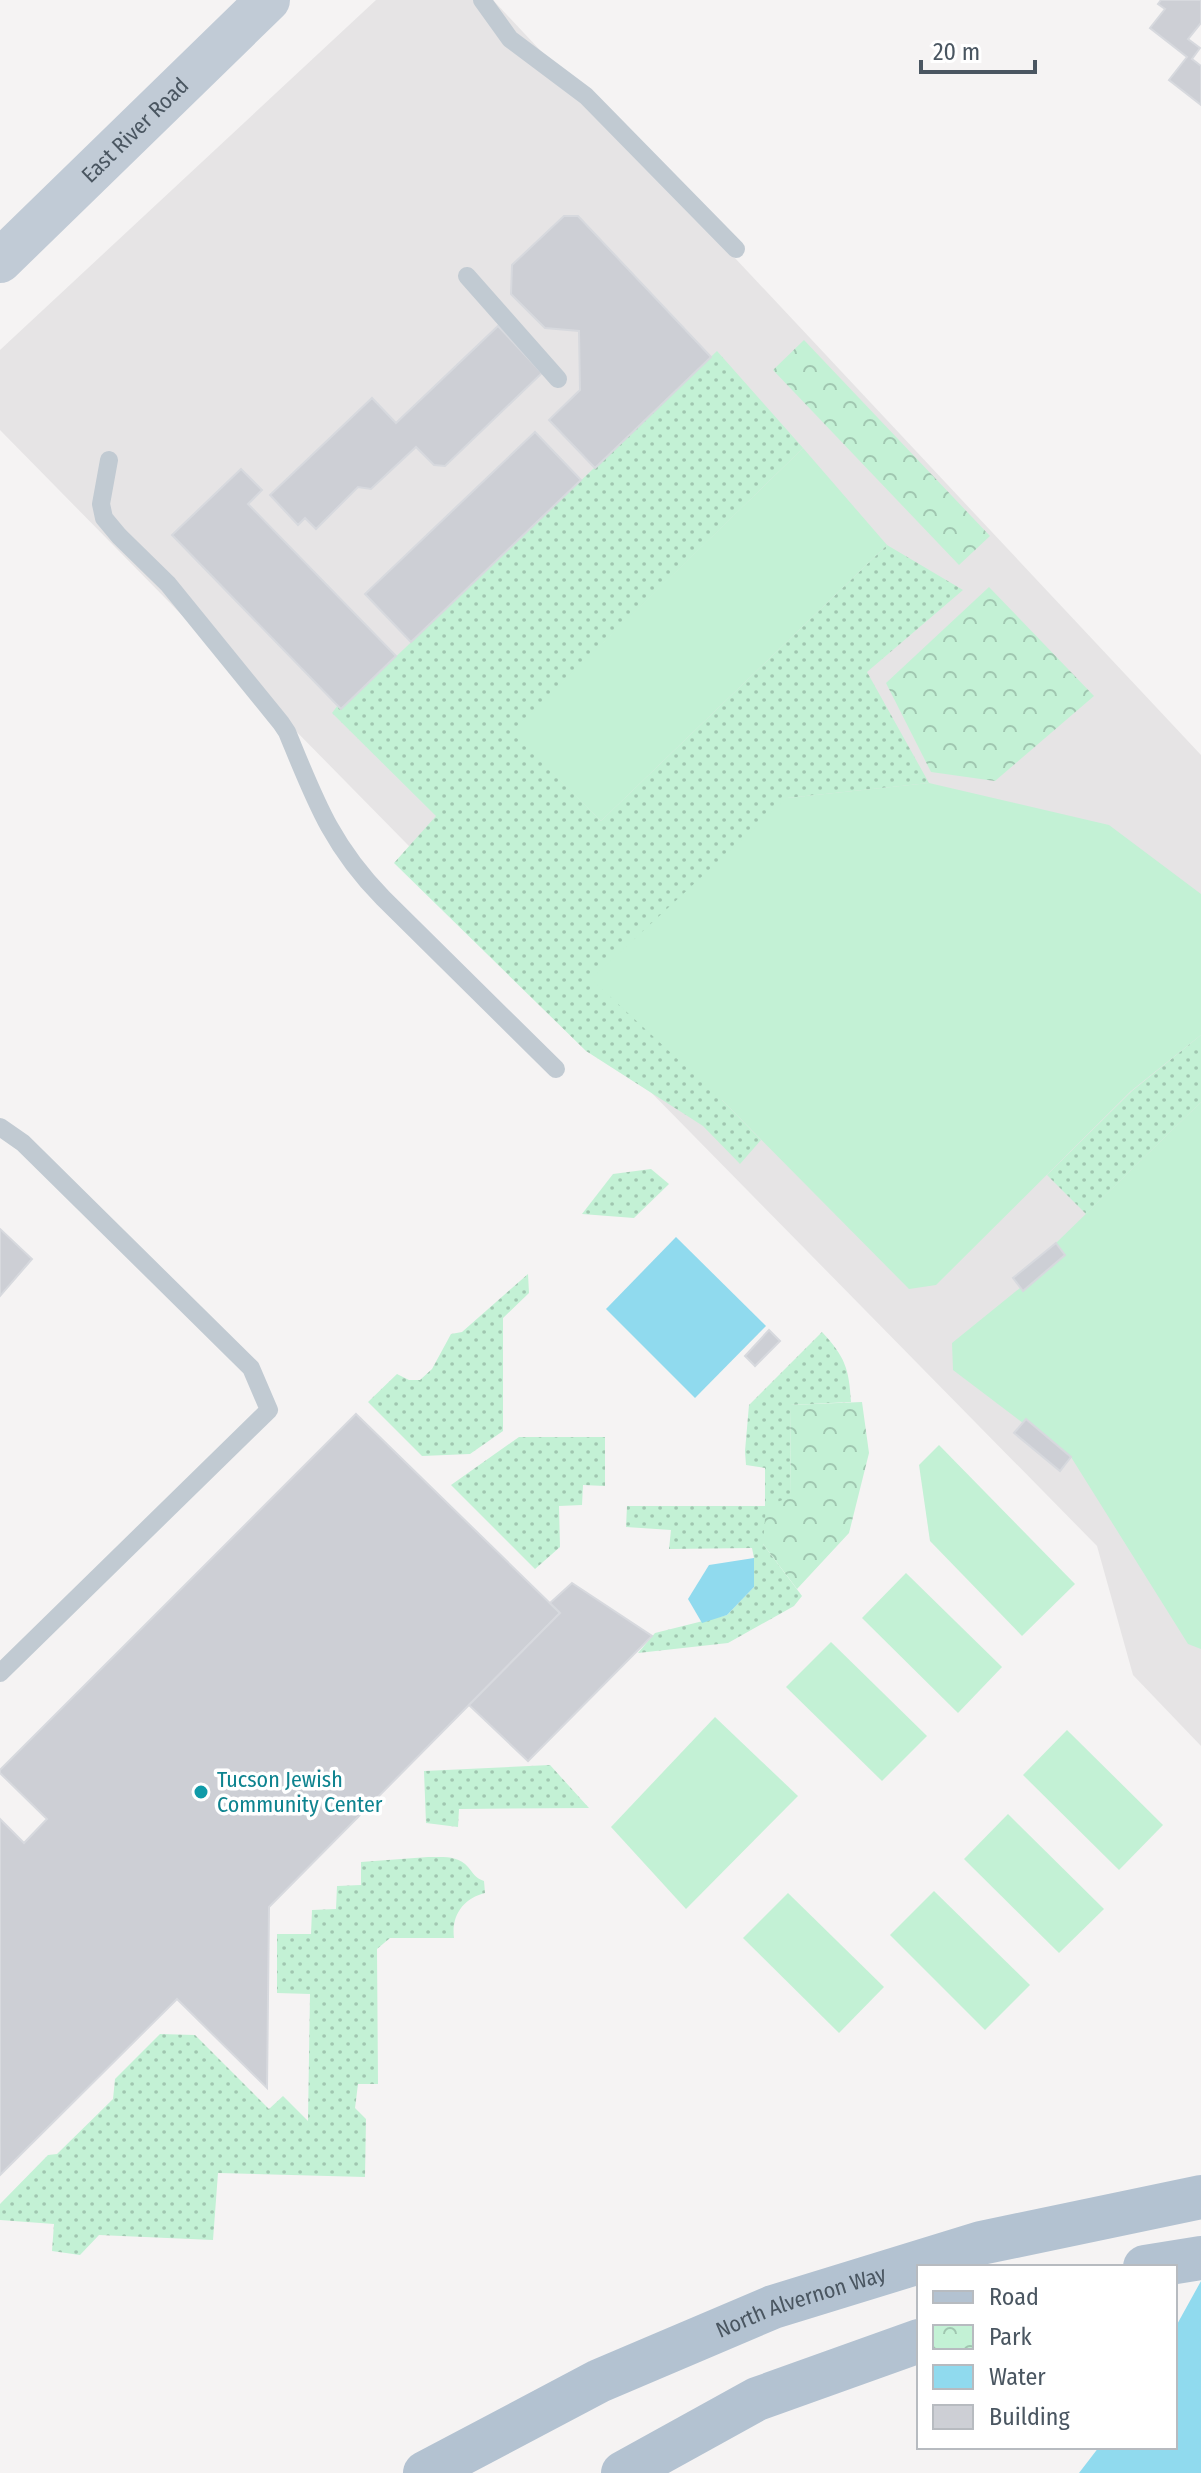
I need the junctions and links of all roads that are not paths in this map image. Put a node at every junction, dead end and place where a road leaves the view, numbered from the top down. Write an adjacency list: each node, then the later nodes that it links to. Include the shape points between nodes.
1 (268, 0): 4 (street, East River Road)
2 (482, 0): 3 (lane, via 510,39 586,96)
3 (736, 249)
4 (0, 261)
5 (467, 276): 6 (lane)
6 (558, 379)
7 (109, 460): 8 (lane, via 101,504 104,518 168,584 281,723 340,849 376,892)
8 (556, 1069)
9 (0, 1127): 11 (lane)
10 (0, 1143): 11 (lane)
11 (23, 1143): 12 (lane, via 251,1368 269,1410)
12 (0, 1673)
13 (1189, 2199): 17 (main road, North Alvernon Way, via 981,2243 773,2307 599,2381)
14 (1201, 2258): 15 (main road)
15 (1157, 2265)
16 (917, 2342): 18 (main road, via 757,2399)
17 (425, 2473)
18 (623, 2473)

